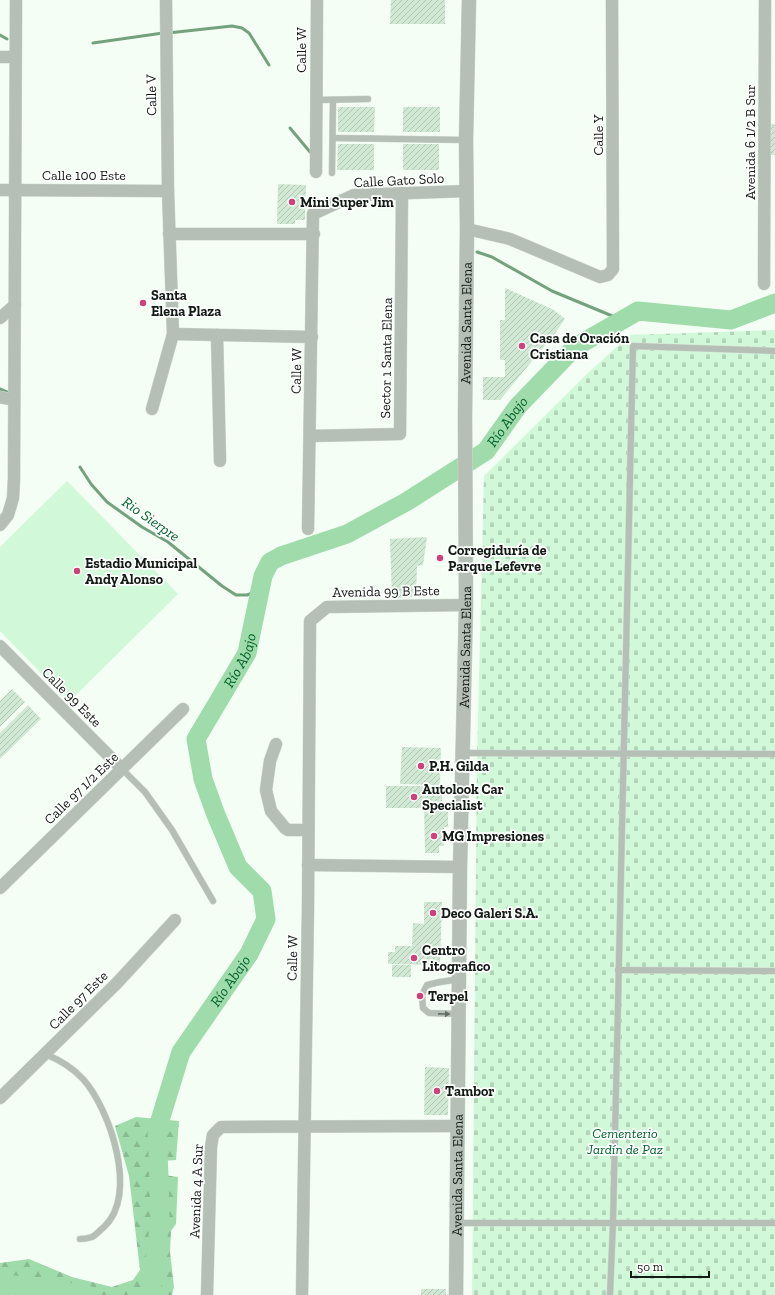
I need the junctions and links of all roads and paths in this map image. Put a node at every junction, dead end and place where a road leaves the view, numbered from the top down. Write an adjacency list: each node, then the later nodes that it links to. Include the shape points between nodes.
1 (16, 0): 9 (street)
2 (166, 0): 19 (street, Calle V)
3 (317, 0): 11 (street, Calle W)
4 (469, 0): 14 (street, Avenida Santa Elena)
5 (612, 0): 23 (street, Calle Y, via 613,269 608,275 600,277 510,239)
6 (765, 0): 7 (street, Avenida 6 1/2 B Sur)
7 (770, 34): 26 (street, Avenida 6 1/2 B Sur)
8 (0, 57): 9 (street)
9 (15, 57): 18 (street)
10 (368, 99): 12 (lane)
11 (316, 100): 12 (lane); 15 (street, Calle W)
12 (333, 100): 13 (lane)
13 (333, 138): 14 (lane); 16 (lane)
14 (466, 140): 20 (street, Avenida Santa Elena)
15 (316, 172)
16 (332, 173)
17 (0, 190): 18 (street, Calle 100 Este)
18 (15, 190): 19 (street, Calle 100 Este); 27 (street)
19 (168, 191): 24 (street, Calle V)
20 (467, 191): 21 (street, Calle Gato Solo); 23 (street, Avenida Santa Elena)
21 (402, 193): 22 (street, Calle Gato Solo, via 354,195); 36 (street, Sector 1 Santa Elena, via 400,434)
22 (313, 214): 25 (street, Calle W)
23 (467, 229): 40 (street, Avenida Santa Elena)
24 (169, 234): 25 (street); 29 (street, Calle V)
25 (314, 234): 31 (street, Calle W)
26 (764, 284)
27 (14, 306): 28 (street); 34 (street)
28 (0, 318)
29 (173, 334): 30 (street); 35 (street, Calle V)
30 (217, 335): 31 (street); 37 (street)
31 (312, 337): 36 (street, Calle W)
32 (775, 351): 46 (lane, via 633,346)
33 (0, 397): 34 (street)
34 (14, 400): 38 (street, via 13,498 8,515)
35 (152, 409)
36 (310, 436): 39 (street, Calle W)
37 (220, 461)
38 (0, 525)
39 (308, 529)
40 (466, 605): 41 (street, Avenida 99 B Este, via 327,606); 45 (street, Avenida Santa Elena)
41 (310, 621): 49 (street, Calle W)
42 (0, 646): 48 (street, Calle 99 Este)
43 (183, 709): 48 (street, Calle 97 1/2 Este)
44 (276, 744): 49 (street, via 270,761 266,790 271,811 288,830)
45 (463, 753): 46 (lane); 51 (street, Avenida Santa Elena)
46 (624, 754): 47 (lane); 55 (lane)
47 (775, 754)
48 (122, 769): 52 (street, Calle 97 1/2 Este); 53 (lane, via 145,792 168,824)
49 (308, 830): 50 (street, Calle W)
50 (308, 864): 51 (street); 62 (street, Calle W)
51 (460, 867): 57 (street, Avenida Santa Elena)
52 (0, 888)
53 (213, 901)
54 (175, 920): 59 (street, Calle 97 Este, via 117,983)
55 (618, 970): 56 (lane); 64 (lane)
56 (775, 971)
57 (460, 979): 58 (street, Avenida Santa Elena); 58 (lane, one-way to 58, via 427,985 422,995 423,1008 429,1013)
58 (459, 1014): 61 (street, Avenida Santa Elena)
59 (45, 1054): 60 (street, Calle 97 Este); 66 (lane, via 70,1066 83,1079 95,1095 116,1145 120,1183 118,1205 110,1222 93,1237)
60 (0, 1098)
61 (458, 1126): 62 (street, Avenida 4 A Sur); 63 (street, Avenida Santa Elena)
62 (305, 1127): 67 (street, Avenida 4 A Sur, via 221,1127 213,1135); 68 (street, Calle W)
63 (457, 1223): 64 (lane); 69 (street, Avenida Santa Elena)
64 (613, 1223): 65 (lane); 70 (lane)
65 (775, 1223)
66 (80, 1239)
67 (207, 1295)
68 (302, 1295)
69 (456, 1295)
70 (610, 1295)

